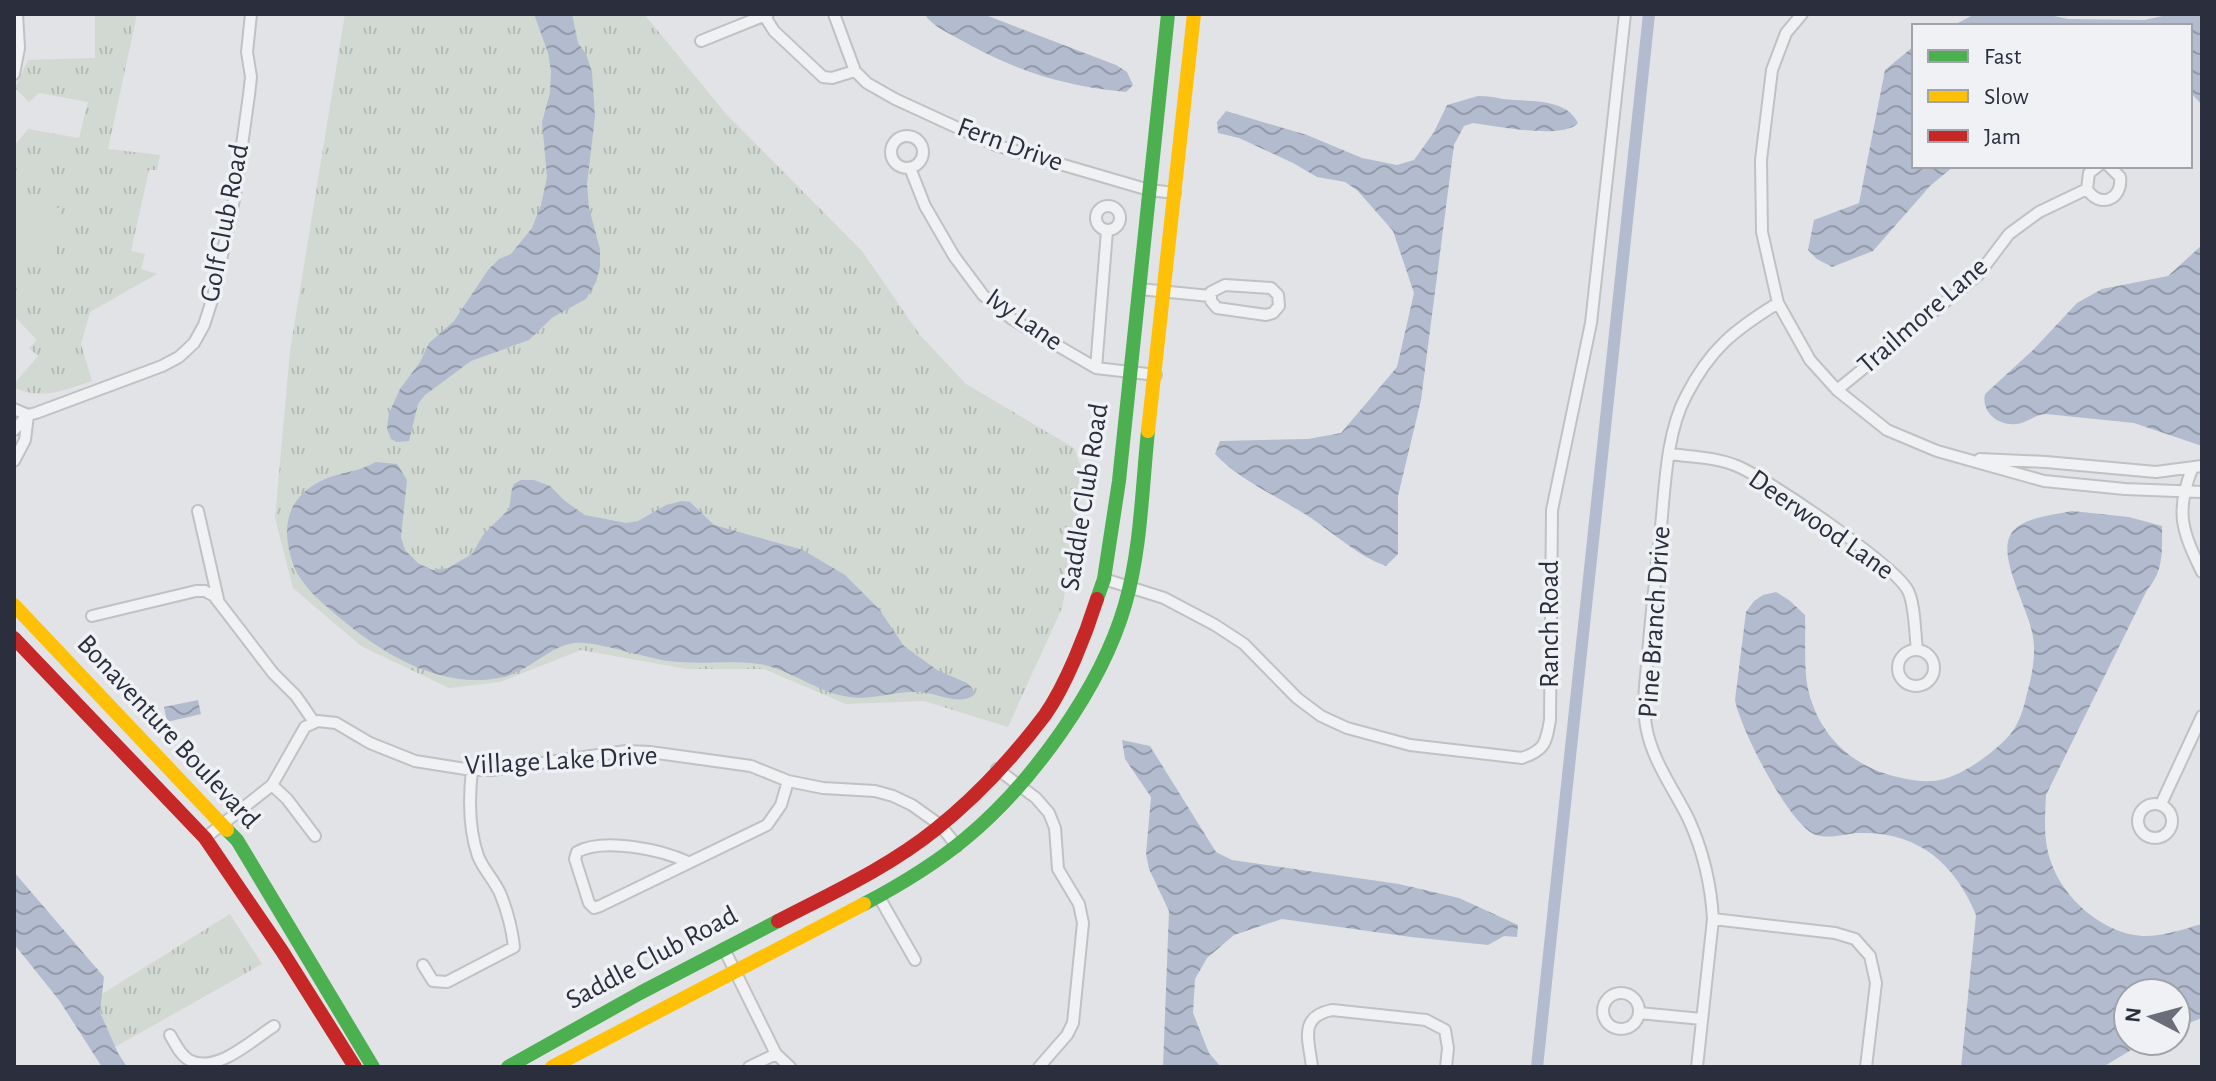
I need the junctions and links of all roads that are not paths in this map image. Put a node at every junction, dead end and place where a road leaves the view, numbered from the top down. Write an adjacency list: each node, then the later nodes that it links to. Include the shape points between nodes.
1 (17, 14): 11 (street)
2 (251, 14): 28 (street, Golf Club Road, via 251,77 235,195 213,297 194,343 158,368)
3 (834, 14): 10 (street)
4 (1168, 14): 16 (street, Saddle Club Road)
5 (1194, 14): 17 (street, Saddle Club Road)
6 (1624, 14): 39 (street, Ranch Road, via 1591,323 1552,510 1550,720 1539,752 1522,758 1410,745 1347,728 1297,698 1244,644 1215,625 1164,598)
7 (1802, 14): 22 (street, via 1786,33 1772,70 1761,160 1762,232)
8 (766, 15): 9 (street); 10 (street, via 774,31 823,77)
9 (701, 41)
10 (855, 71): 16 (street, Fern Drive, via 895,99 995,145)
11 (14, 74)
12 (910, 168): 23 (street, Ivy Lane, via 925,206 983,295 1012,319)
13 (2095, 168): 15 (street, via 2089,173)
14 (2111, 168): 15 (street, Trailmore Lane, via 2120,177 2118,193 2099,200)
15 (2087, 189): 26 (street, Trailmore Lane, via 2039,212 2009,234 1978,275)
16 (1149, 190): 17 (street, Fern Drive); 19 (street, Saddle Club Road)
17 (1175, 193): 20 (street, Saddle Club Road)
18 (1107, 231): 23 (street)
19 (1139, 289): 20 (street); 24 (street, Saddle Club Road)
20 (1164, 292): 21 (street); 25 (street, Saddle Club Road)
21 (1210, 296): 21 (street, via 1222,310 1270,315 1279,306 1278,295 1267,288 1225,285)
22 (1778, 303): 26 (street, via 1810,360); 30 (street, Pine Branch Drive, via 1738,328 1700,371 1674,425)
23 (1096, 368): 24 (street, Ivy Lane)
24 (1130, 373): 25 (street, Ivy Lane); 38 (street, Saddle Club Road)
25 (1156, 375): 39 (street, Saddle Club Road)
26 (1837, 390): 31 (street, via 1887,430)
27 (14, 409): 28 (street)
28 (28, 415): 29 (street, Golf Club Road); 32 (street, via 25,440)
29 (14, 430)
30 (1670, 454): 44 (street, Deerwood Lane, via 1737,466 1889,568 1909,591); 60 (street, Pine Branch Drive, via 1644,695 1646,728 1703,858)
31 (1962, 459): 33 (street, via 2156,472); 35 (street, via 2044,481)
32 (14, 461)
33 (2197, 468): 34 (street); 35 (street)
34 (2202, 492): 35 (street)
35 (2183, 493): 37 (street, via 2183,522)
36 (198, 511): 40 (street)
37 (2202, 572)
38 (1104, 579): 39 (street, Ranch Road); 47 (street, Saddle Club Road, via 1084,639 1046,713)
39 (1128, 587): 51 (street, Saddle Club Road, via 1095,679 1068,724)
40 (218, 601): 42 (street, via 196,591); 46 (street)
41 (14, 605): 53 (street, Bonaventure Boulevard)
42 (92, 616)
43 (14, 638): 56 (street, Bonaventure Boulevard)
44 (1917, 650)
45 (2202, 716): 52 (street)
46 (314, 722): 48 (street, Village Lake Drive, via 336,723 415,761); 50 (street, via 303,730)
47 (997, 769): 51 (street); 54 (street, Saddle Club Road)
48 (472, 770): 49 (street, Village Lake Drive, via 610,752 650,752 751,766); 63 (street, via 474,842 499,892 514,947 447,982 433,981)
49 (788, 781): 54 (street, Village Lake Drive, via 893,796); 58 (street, via 781,805 767,825)
50 (272, 785): 53 (street); 55 (street)
51 (1018, 785): 57 (street, Saddle Club Road); 77 (street, via 1053,820 1058,869 1079,904 1083,923 1073,1023)
52 (2161, 804)
53 (224, 825): 56 (street); 72 (street, Bonaventure Boulevard)
54 (940, 825): 57 (street, Village Lake Drive); 61 (street, Saddle Club Road, via 872,872)
55 (315, 836)
56 (205, 838): 71 (street, Bonaventure Boulevard)
57 (957, 846): 59 (street, Saddle Club Road)
58 (688, 862): 58 (street, via 594,908 575,859 584,848 624,846 653,849)
59 (879, 897): 62 (street); 64 (street, Saddle Club Road)
60 (1713, 919): 66 (street, Pine Branch Drive); 81 (street, via 1855,939 1870,956 1876,983)
61 (724, 949): 64 (street); 73 (street, Saddle Club Road)
62 (915, 960)
63 (423, 965)
64 (736, 973): 69 (street); 74 (street, Saddle Club Road)
65 (1639, 1013): 66 (street)
66 (1702, 1019): 80 (street, Pine Branch Drive)
67 (274, 1026): 70 (street)
68 (170, 1035): 70 (street, via 188,1060)
69 (776, 1054): 75 (street); 76 (street)
70 (226, 1063)
71 (355, 1067)
72 (373, 1067)
73 (508, 1067)
74 (552, 1067)
75 (749, 1067)
76 (790, 1067)
77 (1039, 1067)
78 (1312, 1067): 79 (street, via 1310,1022 1318,1013 1332,1010 1426,1020 1445,1030)
79 (1446, 1067)
80 (1697, 1067)
81 (1866, 1067)

